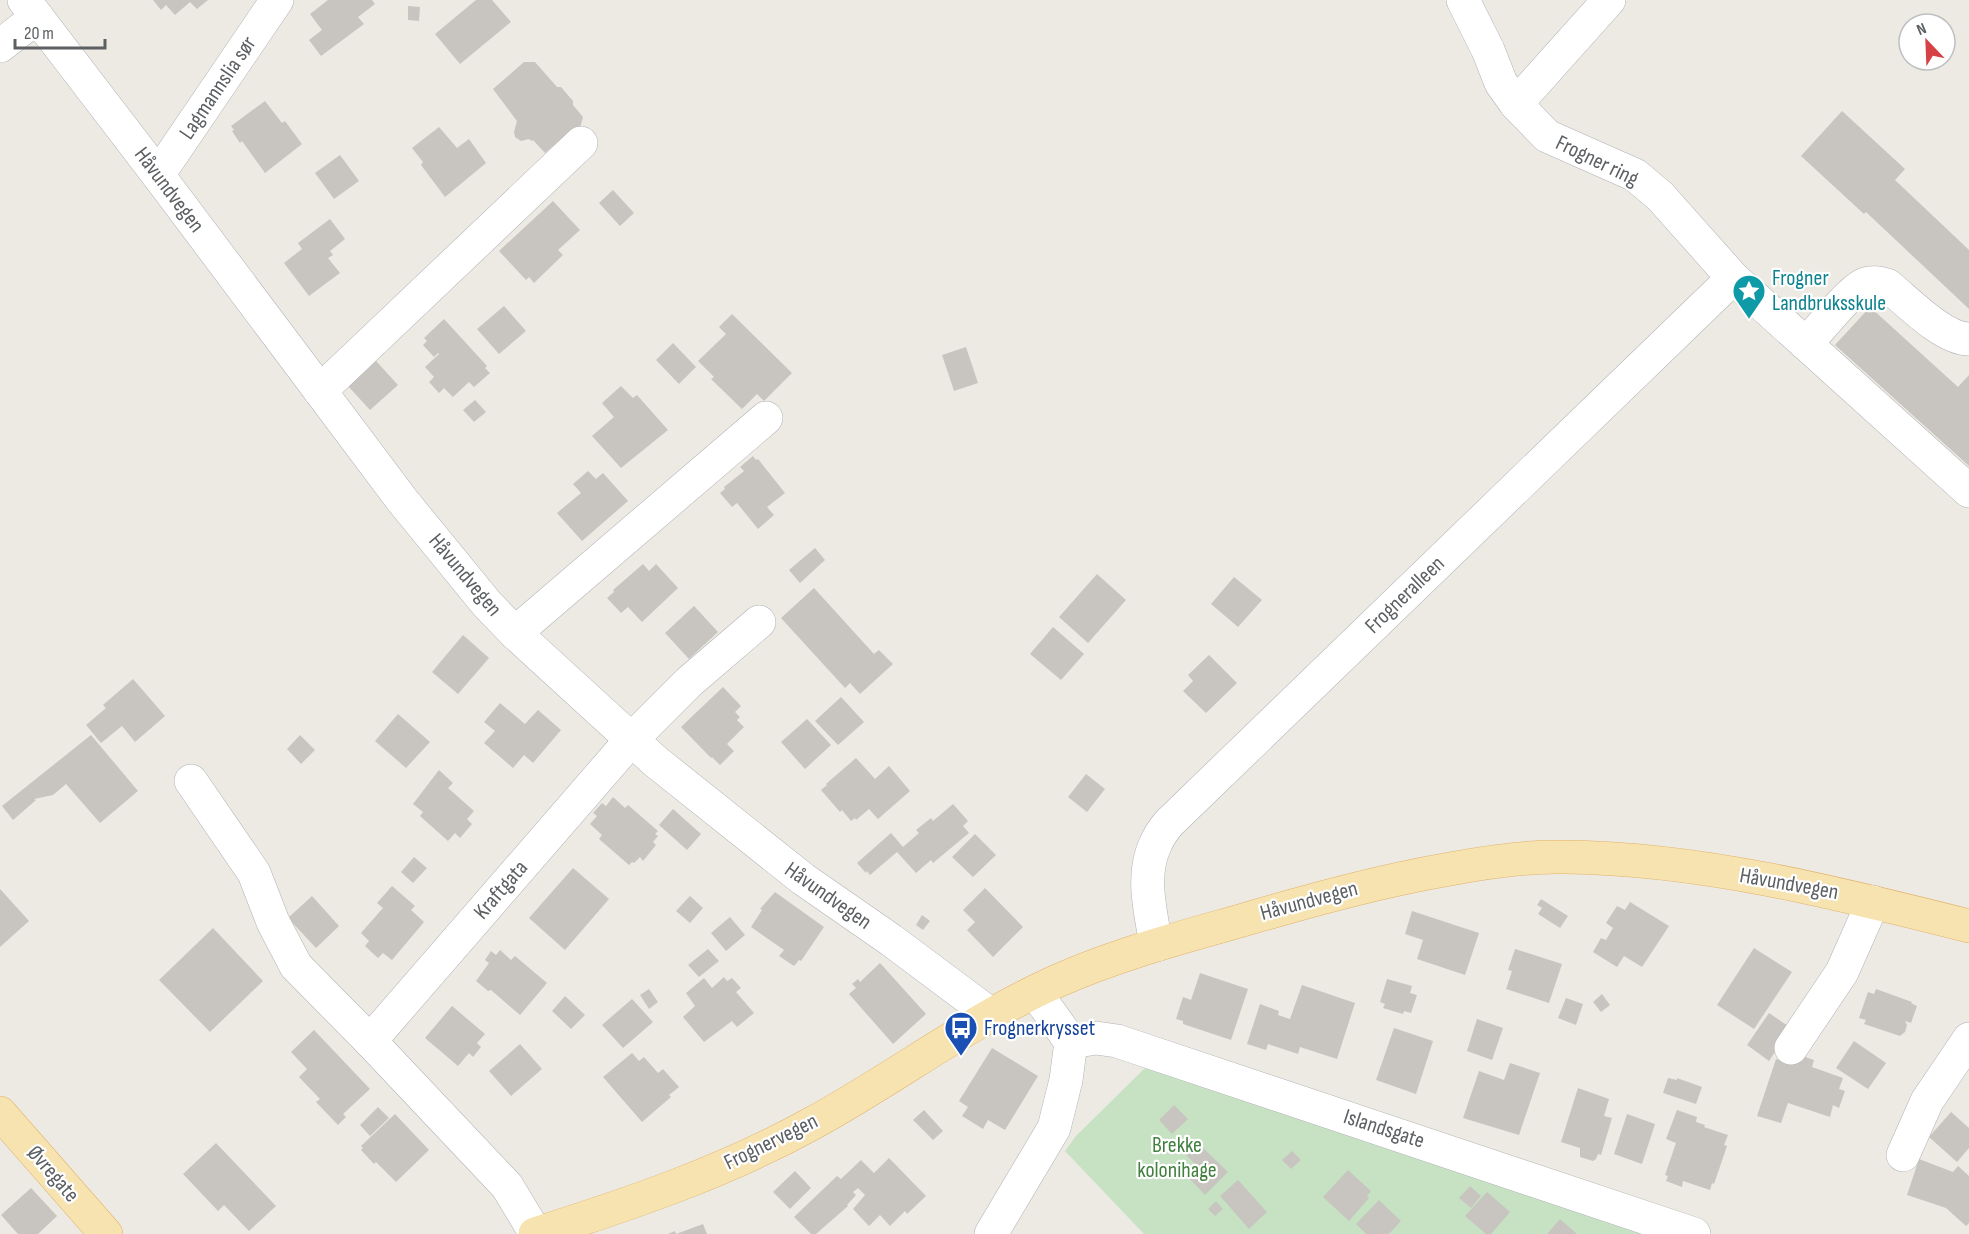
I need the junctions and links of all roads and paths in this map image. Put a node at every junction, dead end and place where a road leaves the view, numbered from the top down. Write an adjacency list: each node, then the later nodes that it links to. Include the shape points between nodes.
1 (277, 0): 8 (street, Lagmannslia sør)
2 (1464, 0): 6 (street, Frogner ring, via 1501,83)
3 (1609, 0): 6 (street)
4 (30, 8): 5 (street); 8 (street, Håvundvegen)
5 (0, 46)
6 (1516, 104): 9 (street, Frogner ring, via 1547,136 1635,175 1660,196)
7 (581, 143): 12 (street)
8 (158, 175): 12 (street, Håvundvegen)
9 (1732, 278): 11 (street, Frogner ring); 21 (street, Frogneralleen, via 1168,823 1155,843 1146,883)
10 (1969, 339): 11 (street, via 1944,331 1887,285 1876,282 1854,293)
11 (1806, 344): 14 (street, Frogner ring)
12 (320, 391): 16 (street, Håvundvegen, via 402,500)
13 (766, 418): 16 (street)
14 (1969, 491)
15 (759, 622): 17 (street, Kraftgata, via 689,682)
16 (515, 633): 17 (street, Håvundvegen)
17 (631, 740): 23 (street, Håvundvegen, via 740,831); 25 (street, Kraftgata)
18 (191, 781): 25 (street, via 254,873 296,966)
19 (1873, 902): 20 (main road, Håvundvegen); 21 (main road, Håvundvegen, via 1701,869 1562,856 1491,861 1404,877 1329,894); 27 (street, via 1842,972)
20 (1969, 926)
21 (1156, 945): 22 (main road, Håvundvegen)
22 (1035, 992): 23 (main road, Håvundvegen); 26 (street)
23 (990, 1014): 31 (main road, Frognervegen, via 871,1090 747,1156 651,1197)
24 (1969, 1040): 29 (street, via 1927,1101)
25 (370, 1041): 31 (street, via 507,1186)
26 (1071, 1042): 32 (street, via 1054,1128); 33 (street, Islandsgate, via 1096,1038 1117,1041)
27 (1791, 1048)
28 (0, 1113): 30 (main road, Øvregate)
29 (1903, 1155)
30 (106, 1234)
31 (535, 1234)
32 (991, 1234)
33 (1694, 1234)

